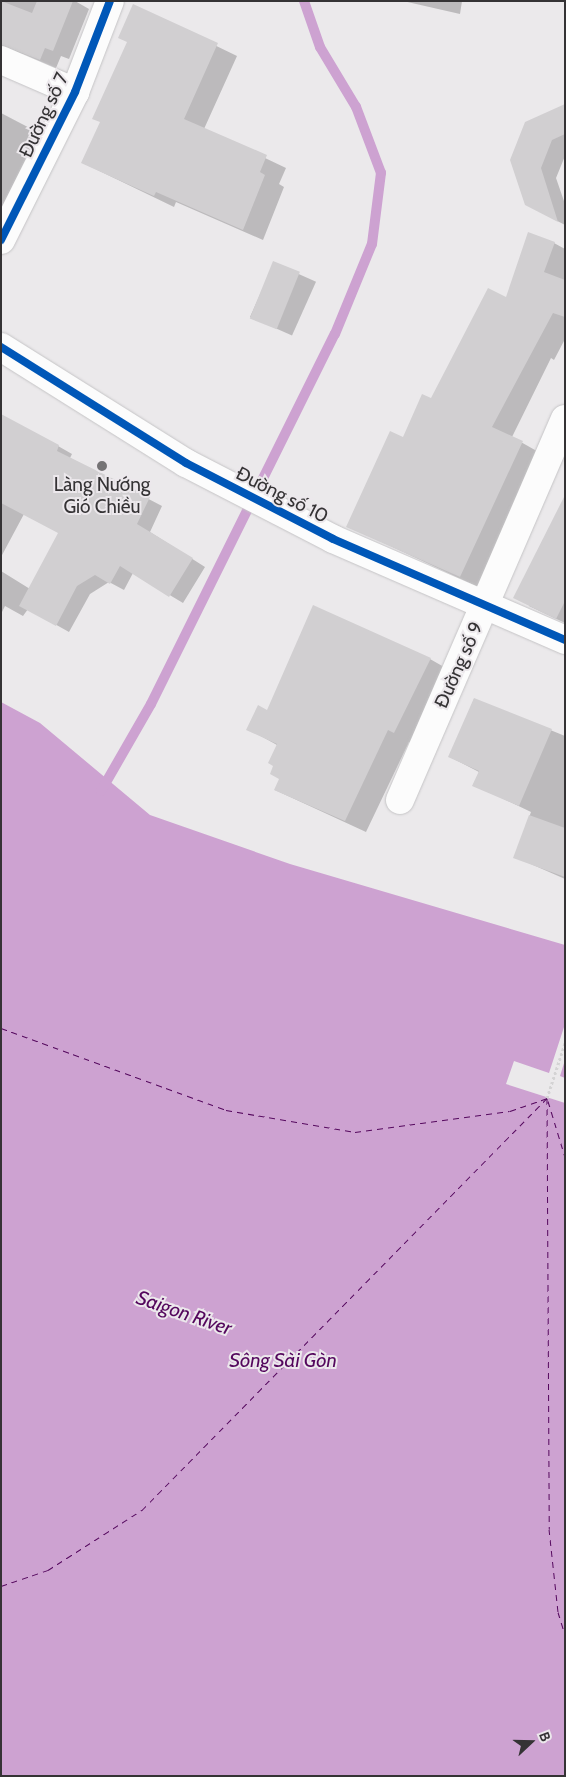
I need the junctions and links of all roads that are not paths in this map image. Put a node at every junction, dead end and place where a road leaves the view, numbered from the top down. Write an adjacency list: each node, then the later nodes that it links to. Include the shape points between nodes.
1 (110, 1): 3 (street, Đường số 7)
2 (1, 60): 3 (street)
3 (75, 92): 4 (street, Đường số 7)
4 (1, 240)
5 (1, 347): 7 (street, Đường số 10, via 186,463 333,539)
6 (565, 419): 7 (street, Đường số 9)
7 (486, 604): 8 (street, Đường số 10); 9 (street, Đường số 9)
8 (565, 640)
9 (400, 800)

